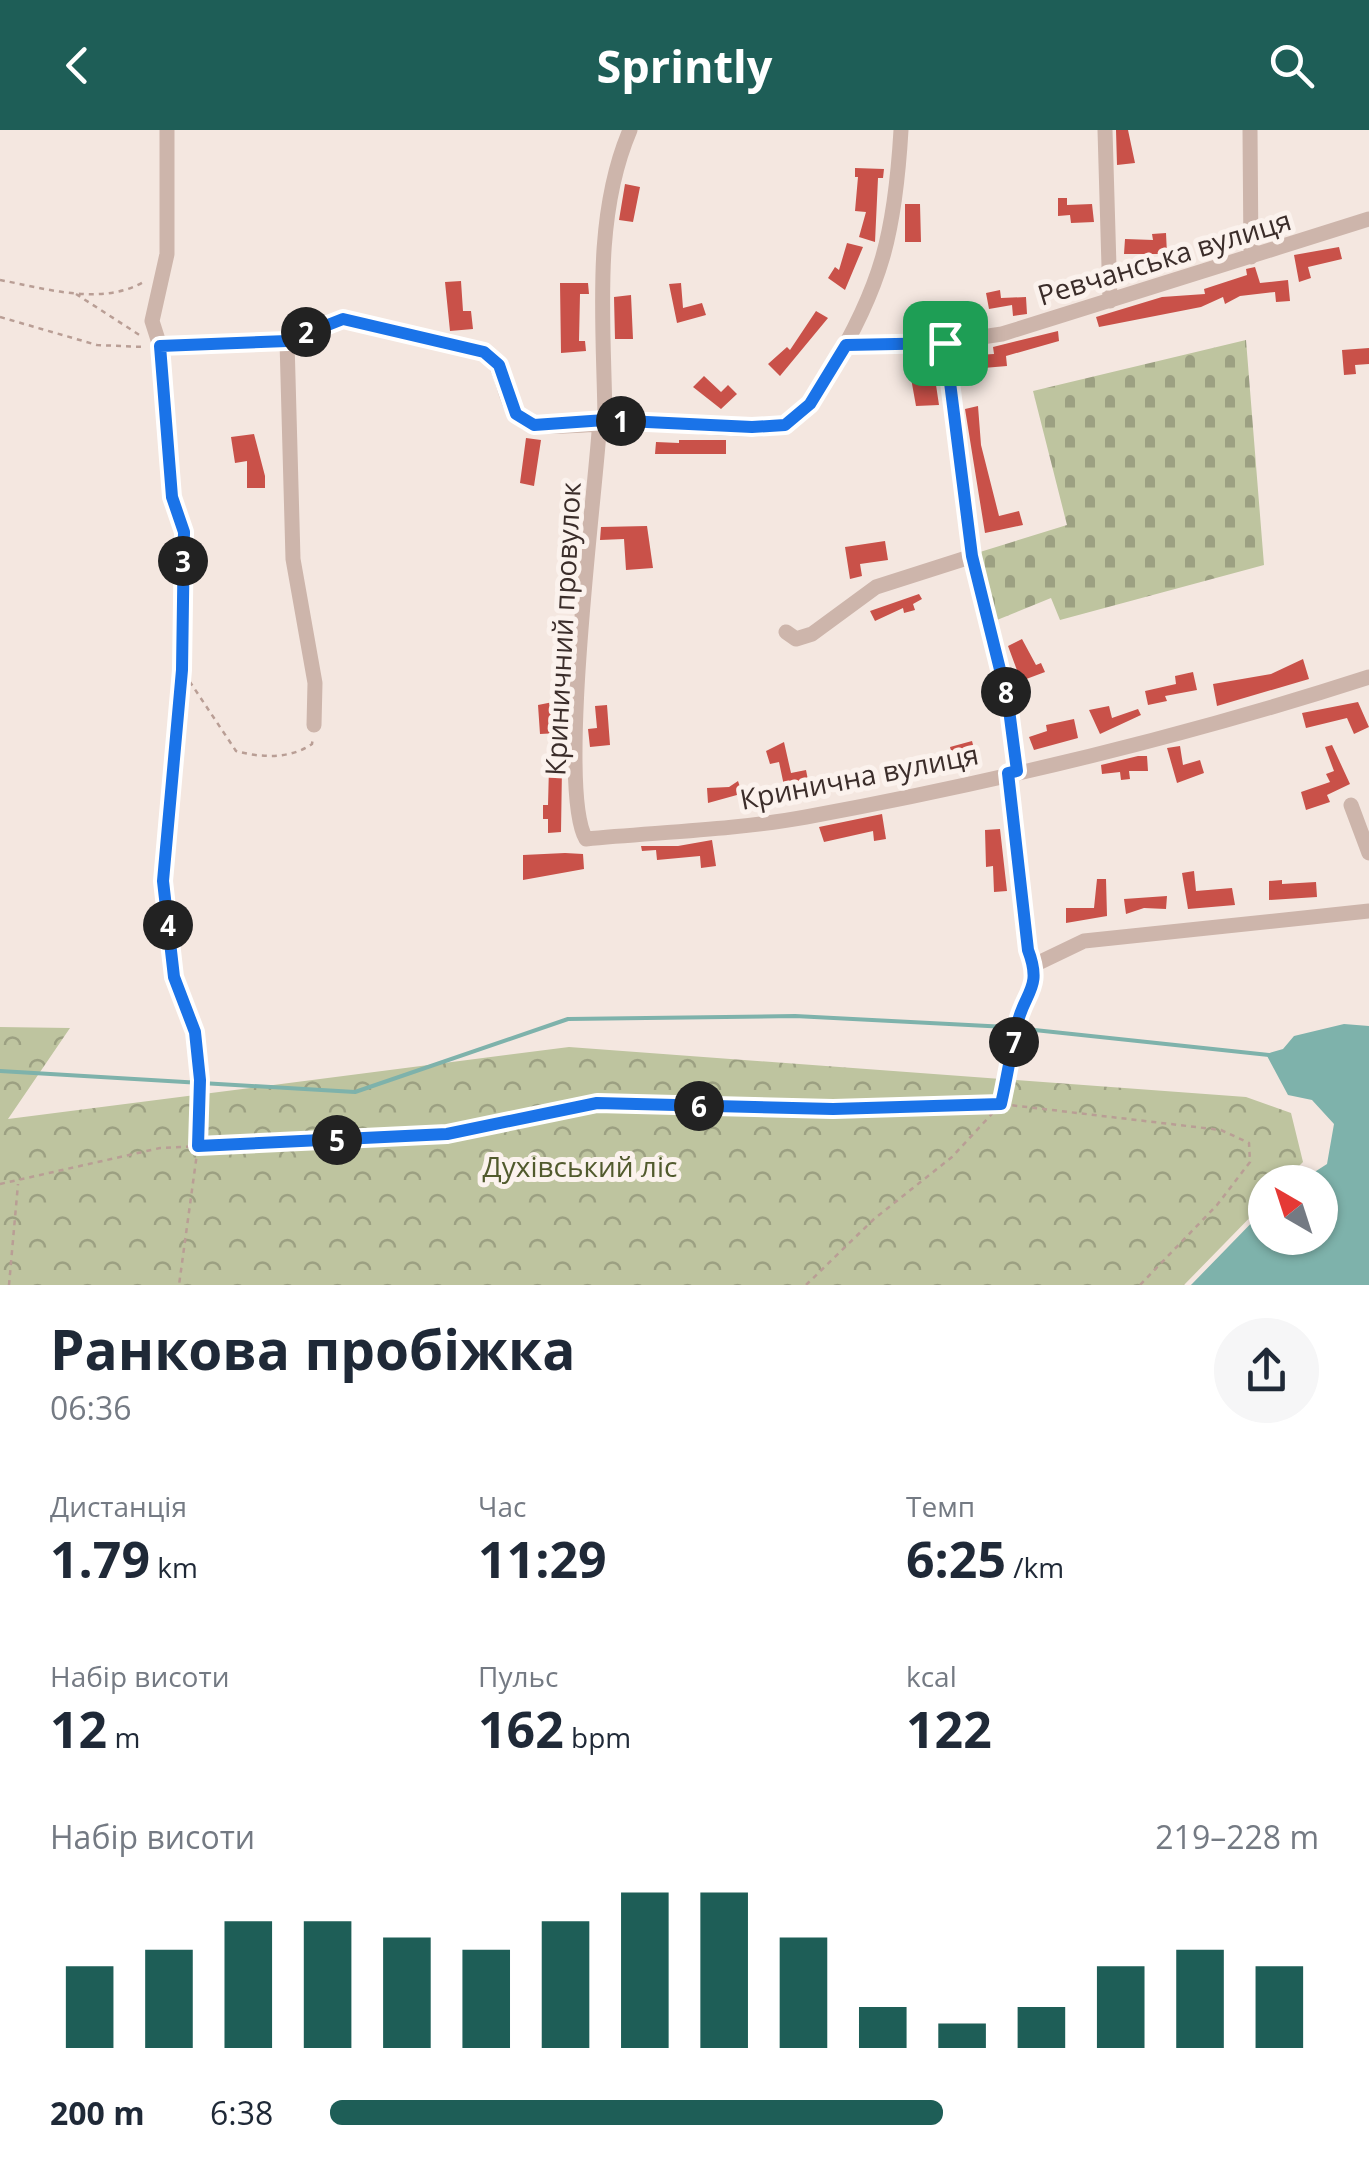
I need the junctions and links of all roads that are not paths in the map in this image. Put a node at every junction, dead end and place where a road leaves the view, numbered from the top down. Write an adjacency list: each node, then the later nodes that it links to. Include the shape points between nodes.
1 (168, 130): 9 (street, via 168,254 152,321 160,346)
2 (630, 130): 12 (street, Криничний провулок, via 616,163 604,254)
3 (901, 130): 11 (street, via 896,211 884,261)
4 (1105, 130): 8 (street)
5 (1250, 130): 7 (street)
6 (1369, 219): 7 (street, Ревчанська вулиця)
7 (1251, 257): 8 (street, Ревчанська вулиця)
8 (1110, 301): 10 (street, Ревчанська вулиця, via 1002,334)
9 (287, 341): 12 (street, via 343,319 369,322 484,352 499,365 524,422); 16 (street, via 293,559 315,683)
10 (945, 343): 11 (street, Ревчанська вулиця); 13 (street)
11 (846, 345): 12 (street, via 810,404 785,425)
12 (605, 420): 19 (street, Криничний провулок, via 598,432 582,626 577,824)
13 (972, 556): 14 (street, via 876,587 812,634 796,639); 17 (street, via 1008,702)
14 (786, 632)
15 (1369, 677): 17 (street, Кринична вулиця)
16 (314, 725)
17 (1012, 772): 19 (street, Кринична вулиця, via 803,818)
18 (1351, 805): 20 (street)
19 (586, 839)
20 (1369, 853)
21 (1369, 911): 22 (street, via 1084,941)
22 (1034, 965)

